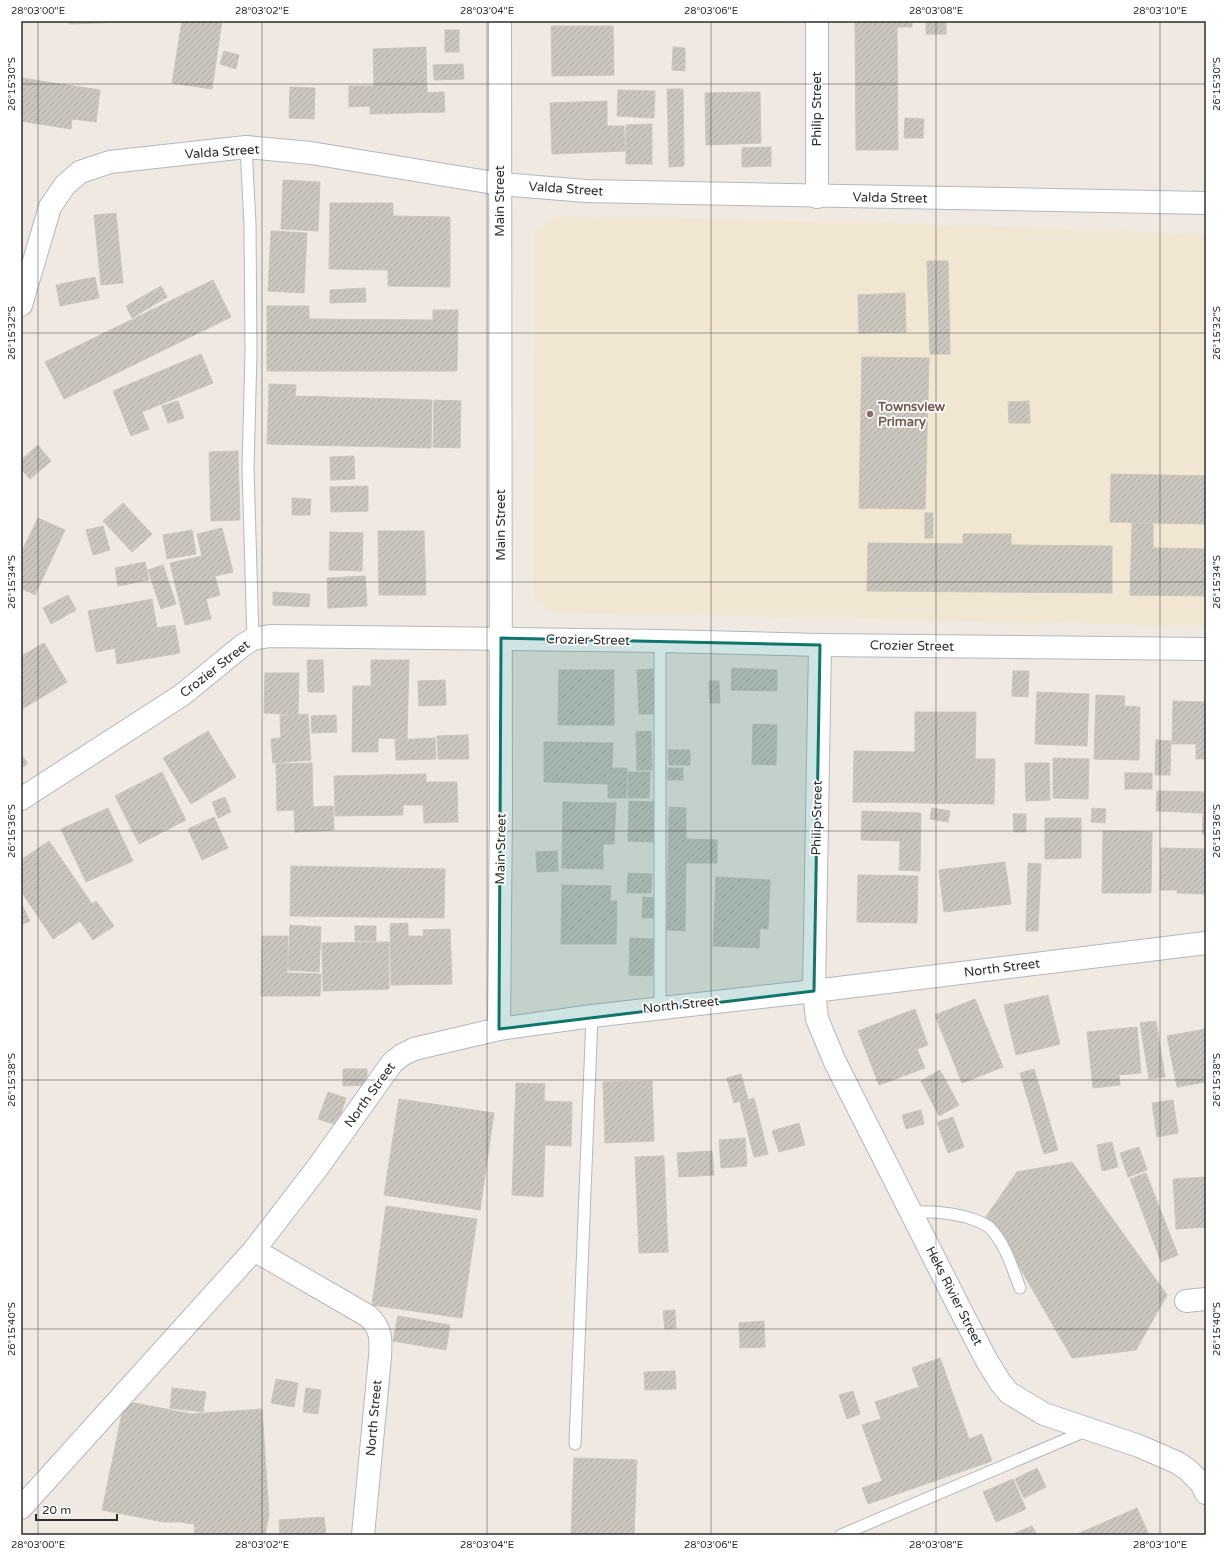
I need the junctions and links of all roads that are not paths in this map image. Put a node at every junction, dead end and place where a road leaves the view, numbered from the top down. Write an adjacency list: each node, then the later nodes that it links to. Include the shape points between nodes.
1 (500, 21): 4 (street, Main Street)
2 (817, 21): 5 (street, Philip Street)
3 (246, 147): 4 (street, Valda Street, via 310,153); 7 (street, Valda Street, via 110,162 80,172 64,185 50,207); 9 (lane, via 250,224 251,352 248,468)
4 (500, 184): 5 (street, Valda Street, via 586,191); 8 (street, Main Street)
5 (817, 197): 6 (street, Valda Street)
6 (1206, 203)
7 (21, 304)
8 (501, 638): 9 (street, Crozier Street, via 270,636); 10 (street, Crozier Street); 18 (street, Main Street)
9 (253, 639): 13 (street, Crozier Street, via 182,695)
10 (660, 641): 11 (street, Crozier Street); 16 (lane)
11 (820, 645): 12 (street, Crozier Street); 15 (street, Philip Street)
12 (1206, 649)
13 (21, 800)
14 (1206, 943): 15 (street, North Street)
15 (814, 991): 16 (street, North Street); 19 (street, Heks Rivier Street, via 817,1019 829,1049)
16 (660, 1007): 17 (street, North Street)
17 (592, 1016): 18 (street, North Street); 23 (lane)
18 (499, 1029): 20 (street, North Street, via 414,1049 392,1063 318,1167)
19 (911, 1212): 21 (lane, via 944,1212 965,1216 988,1226 1000,1240); 22 (street, Heks Rivier Street, via 972,1333 1000,1382 1009,1393 1044,1414)
20 (254, 1250): 25 (street, North Street); 26 (street, North Street, via 376,1323 380,1357)
21 (1020, 1288)
22 (1089, 1430): 24 (street, Heks Rivier Street, via 1139,1446 1178,1463 1188,1470); 27 (lane)
23 (575, 1444)
24 (1206, 1493)
25 (21, 1508)
26 (363, 1535)
27 (841, 1535)

